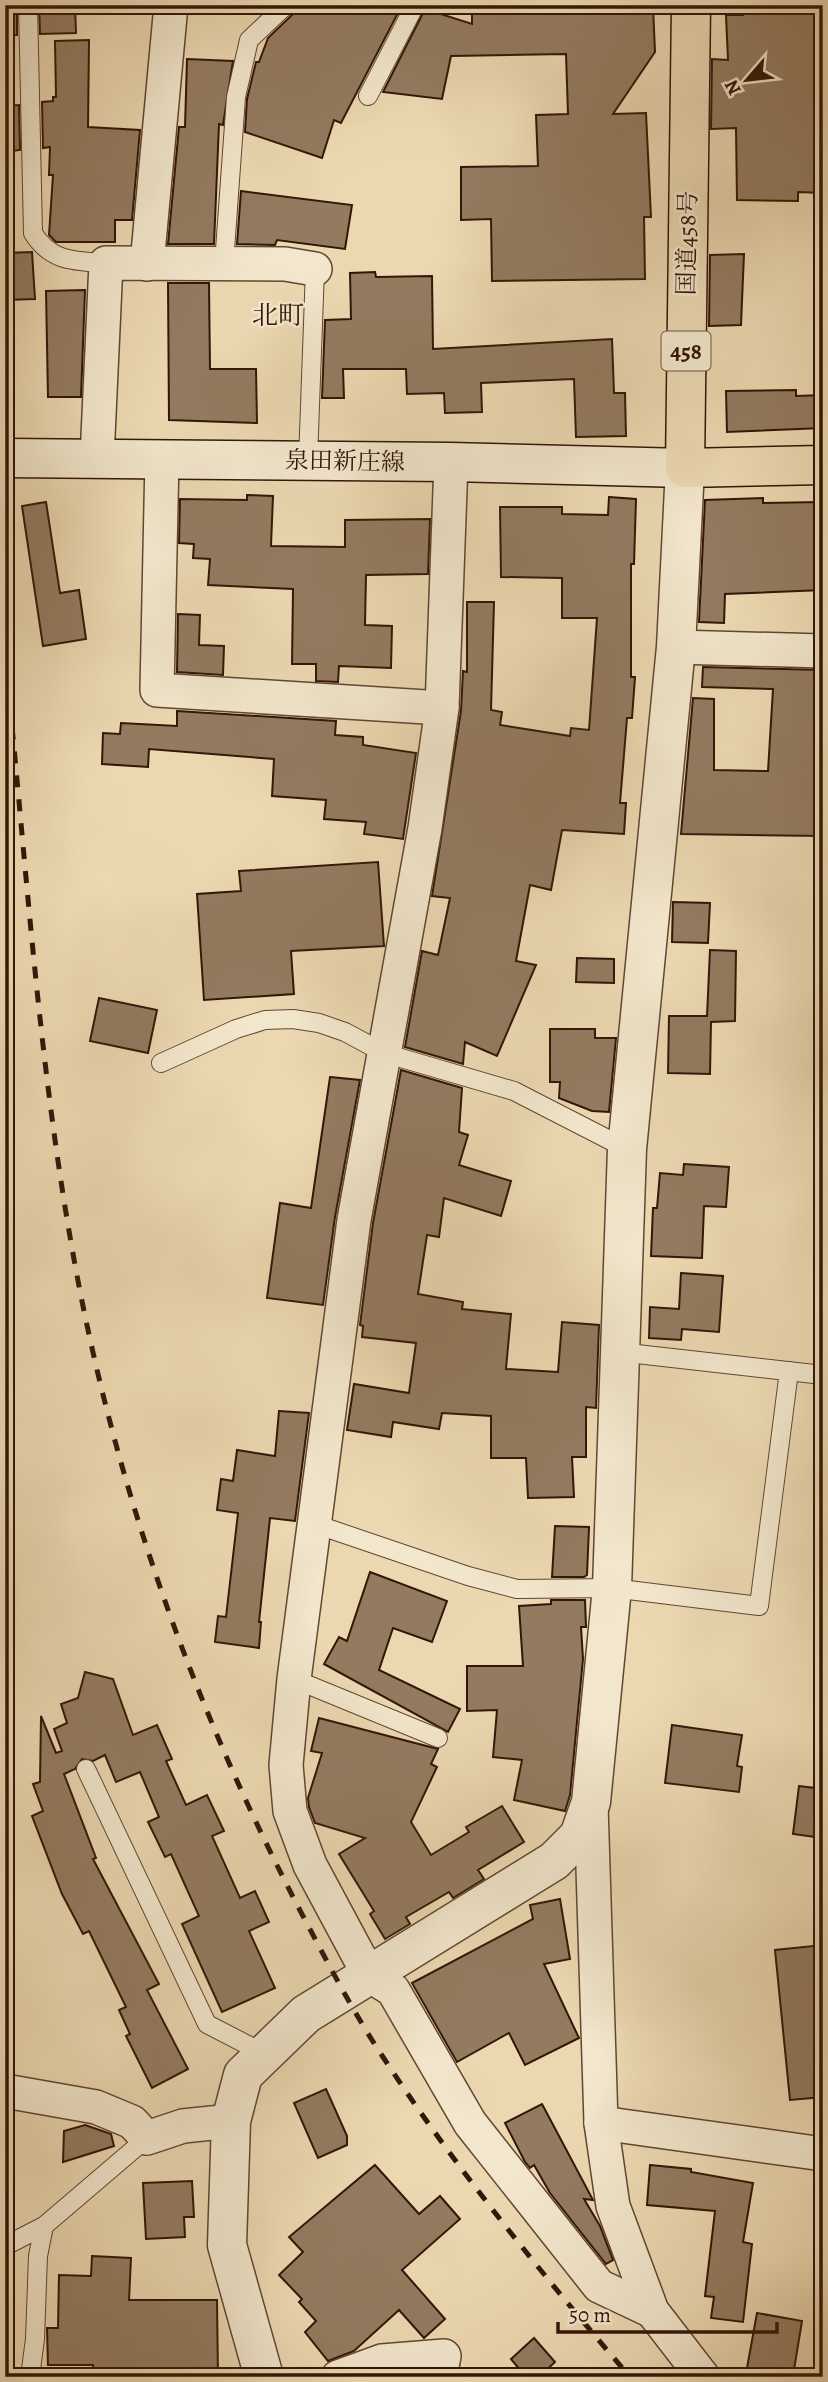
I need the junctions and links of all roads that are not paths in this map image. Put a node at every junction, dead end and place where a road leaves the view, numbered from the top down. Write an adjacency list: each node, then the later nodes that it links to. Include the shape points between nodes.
1 (28, 5): 7 (lane, via 33,233 43,250 72,261)
2 (171, 5): 8 (street)
3 (286, 5): 9 (lane, via 248,40 236,97)
4 (415, 5): 6 (lane)
5 (691, 5): 17 (highway, 国道458号 / 458)
6 (368, 96)
7 (106, 263): 8 (street); 12 (street)
8 (147, 264): 9 (street)
9 (224, 264): 10 (street)
10 (315, 269): 14 (lane)
11 (5, 458): 12 (street, 泉田新庄線)
12 (97, 458): 13 (street, 泉田新庄線)
13 (162, 458): 14 (street, 泉田新庄線); 20 (street, via 157,690)
14 (308, 460): 15 (street, 泉田新庄線)
15 (451, 462): 17 (street, 泉田新庄線); 20 (street)
16 (823, 465): 17 (highway)
17 (685, 468): 18 (street)
18 (676, 647): 19 (street); 23 (street)
19 (823, 651)
20 (442, 708): 21 (street)
21 (384, 1053): 22 (lane, via 319,1023 265,1020); 23 (lane, via 514,1091); 27 (street, via 354,1220)
22 (162, 1063)
23 (627, 1149): 24 (street)
24 (619, 1352): 25 (lane); 28 (street)
25 (789, 1371): 26 (lane); 28 (lane, via 759,1606)
26 (823, 1375)
27 (315, 1524): 28 (lane, via 517,1589); 29 (street)
28 (612, 1588): 32 (street)
29 (294, 1679): 30 (lane); 33 (street, via 286,1765 290,1811 310,1865)
30 (438, 1738)
31 (86, 1769): 34 (lane, via 207,2024)
32 (591, 1802): 33 (street, via 579,1836 554,1861); 37 (street)
33 (369, 1975): 34 (street, via 306,2014); 42 (street, via 393,1990 470,2123 599,2286)
34 (265, 2054): 36 (street, via 243,2075)
35 (5, 2091): 38 (street, via 96,2107 132,2122)
36 (231, 2121): 38 (street, via 183,2126); 44 (street, via 226,2245)
37 (601, 2123): 39 (street); 42 (street, via 613,2206)
38 (147, 2138): 40 (lane)
39 (823, 2154)
40 (44, 2225): 41 (lane); 43 (lane)
41 (5, 2246)
42 (652, 2311): 47 (street)
43 (30, 2377)
44 (264, 2377)
45 (338, 2377): 46 (street, via 382,2361 444,2356)
46 (440, 2377)
47 (704, 2377)

